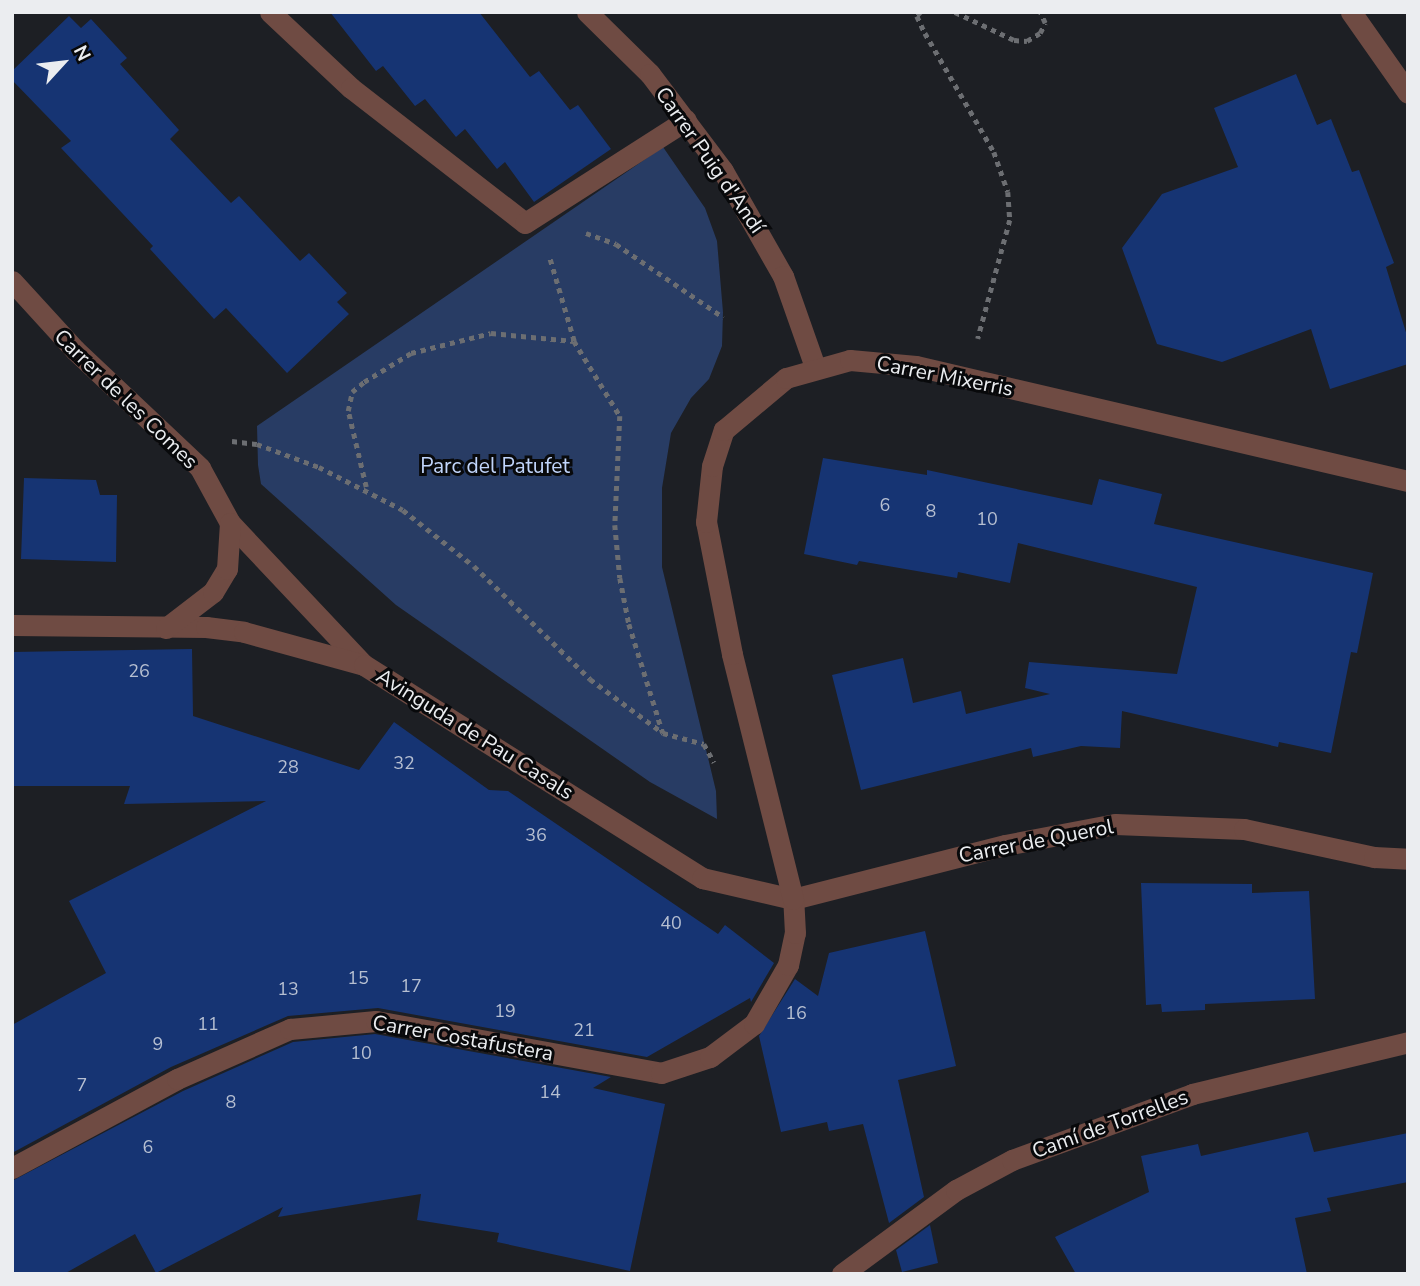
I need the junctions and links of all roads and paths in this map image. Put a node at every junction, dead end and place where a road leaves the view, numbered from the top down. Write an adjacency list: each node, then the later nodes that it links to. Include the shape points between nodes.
1 (270, 12): 8 (street, via 351,88 525,223)
2 (587, 12): 8 (street, Carrer Puig d'Andí, via 650,74)
3 (921, 12): 15 (path, via 917,16 925,33 994,152 1008,192 1010,220)
4 (955, 12): 5 (path, via 1014,40 1027,41 1040,33 1045,23)
5 (1040, 12)
6 (1351, 12): 7 (street)
7 (1408, 93)
8 (686, 120): 14 (street, Carrer Puig d'Andí, via 760,229 783,276)
9 (576, 237): 12 (path, via 588,232 616,244)
10 (556, 249): 13 (path, via 548,257)
11 (12, 281): 16 (street, Carrer de les Comes, via 75,350)
12 (723, 317)
13 (574, 341): 18 (path, via 491,333 411,353 364,382 352,392 348,411); 23 (path, via 620,416 615,525 620,578 628,624)
14 (815, 367): 15 (street, Carrer Mixerris, via 883,360); 26 (street, Carrer Mixerris, via 786,378 724,430 712,466 706,522 732,654)
15 (966, 379): 17 (street, Carrer Mixerris)
16 (200, 468): 18 (path, via 226,441 257,444); 19 (street, Carrer de les Comes)
17 (1408, 481)
18 (366, 488): 23 (path, via 474,566 590,679)
19 (230, 523): 21 (street, via 227,569 213,592); 22 (street, Carrer de les Comes)
20 (12, 625): 21 (street, Avinguda de Pau Casals)
21 (166, 628): 22 (street, Avinguda de Pau Casals, via 244,632)
22 (364, 664): 26 (street, Avinguda de Pau Casals, via 702,878)
23 (663, 733): 24 (path, via 704,744)
24 (720, 774)
25 (1408, 859): 26 (street, Carrer de Querol, via 1374,857 1244,829 1115,824 1028,839)
26 (793, 899): 28 (street, Carrer Costafustera, via 795,933 788,965 772,998 754,1024 710,1058 686,1068 661,1073 625,1069 376,1021 330,1022 290,1029 234,1051)
27 (1408, 1042): 29 (street, Camí de Torrelles, via 1192,1094 1012,1160 956,1190)
28 (12, 1168)
29 (842, 1274)

